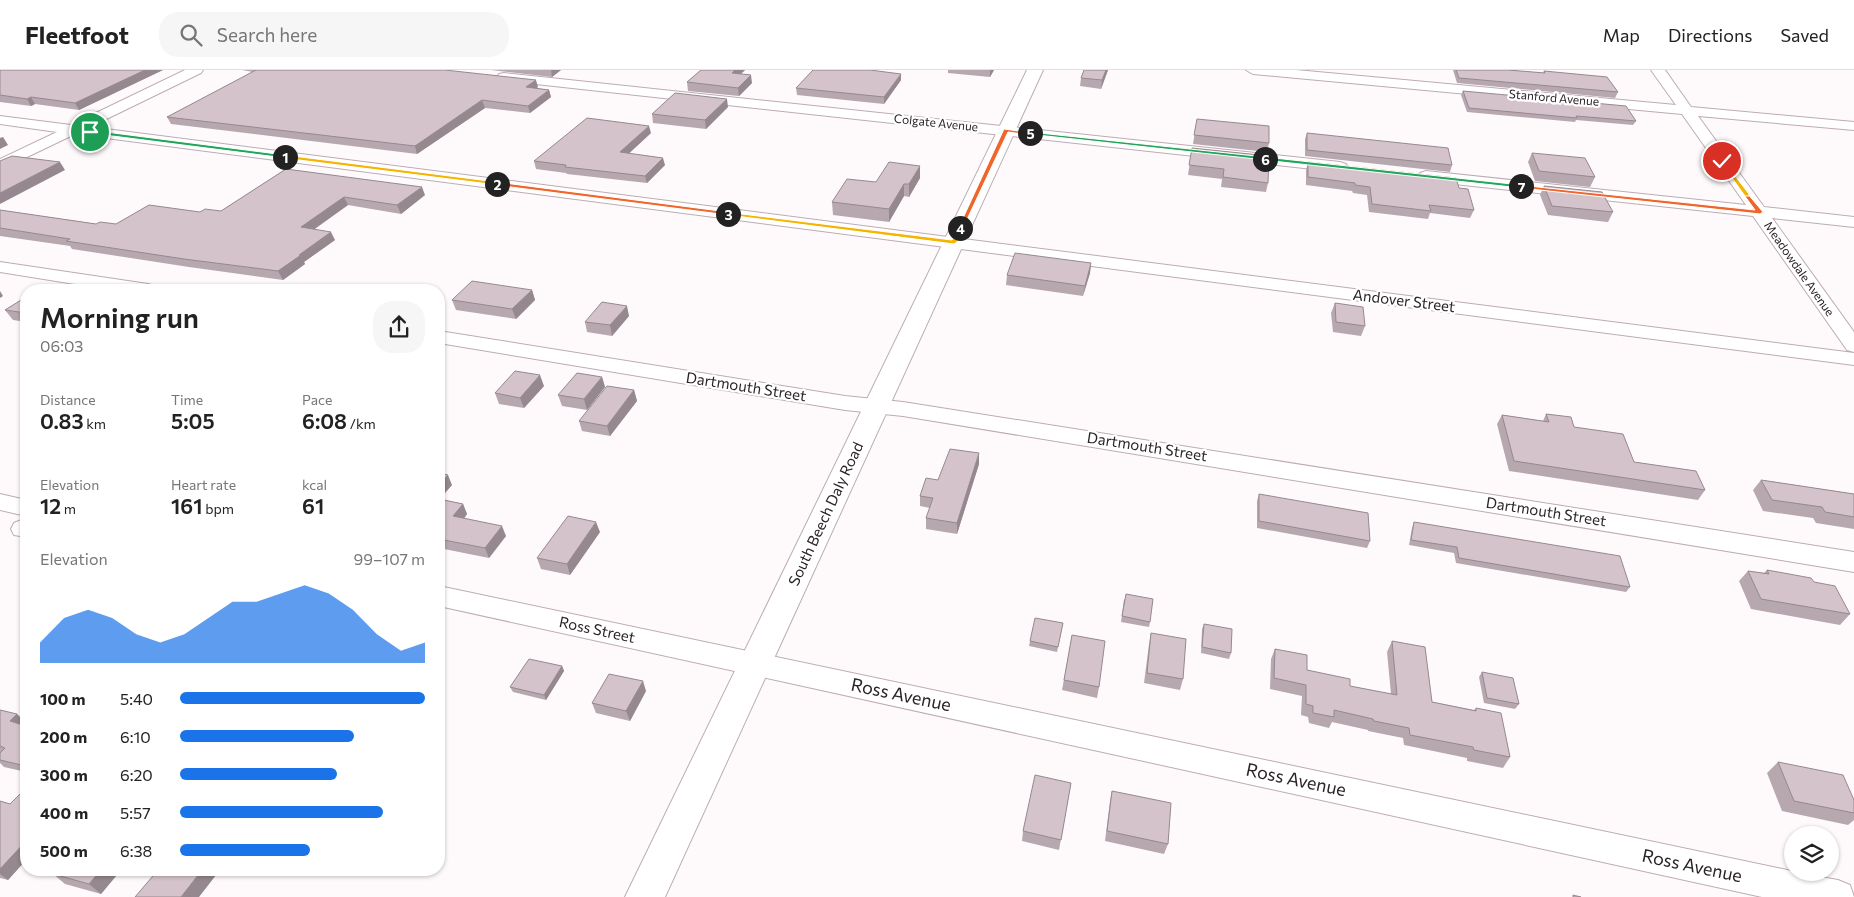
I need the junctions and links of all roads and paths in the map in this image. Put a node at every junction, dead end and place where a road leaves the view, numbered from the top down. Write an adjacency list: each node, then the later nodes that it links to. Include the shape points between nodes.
1 (196, 70): 9 (street)
2 (1035, 70): 10 (main road, South Beech Daly Road)
3 (1253, 70): 6 (street, Stanford Avenue)
4 (1658, 70): 6 (street, Meadowdale Avenue)
5 (493, 76): 10 (street, Colgate Avenue)
6 (1686, 110): 8 (street, Stanford Avenue); 14 (street, Meadowdale Avenue)
7 (0, 120): 9 (street, Andover Street)
8 (1854, 126)
9 (74, 130): 11 (street); 16 (street, Andover Street)
10 (1006, 130): 12 (street, Colgate Avenue); 16 (main road, South Beech Daly Road)
11 (0, 166)
12 (1353, 168)
13 (1413, 175): 14 (street)
14 (1760, 212): 15 (street); 20 (street, Meadowdale Avenue)
15 (1854, 222)
16 (954, 242): 21 (street, Andover Street); 22 (main road, South Beech Daly Road)
17 (0, 267): 18 (street)
18 (109, 284)
19 (445, 337): 22 (street, Dartmouth Street)
20 (1854, 346)
21 (1854, 359)
22 (877, 406): 25 (street, Dartmouth Street); 27 (main road, South Beech Daly Road)
23 (0, 502): 24 (street)
24 (20, 517)
25 (1854, 562)
26 (445, 597): 27 (street, Ross Street)
27 (756, 663): 28 (main road, South Beech Daly Road); 29 (street, Ross Avenue)
28 (645, 897)
29 (1838, 897)

